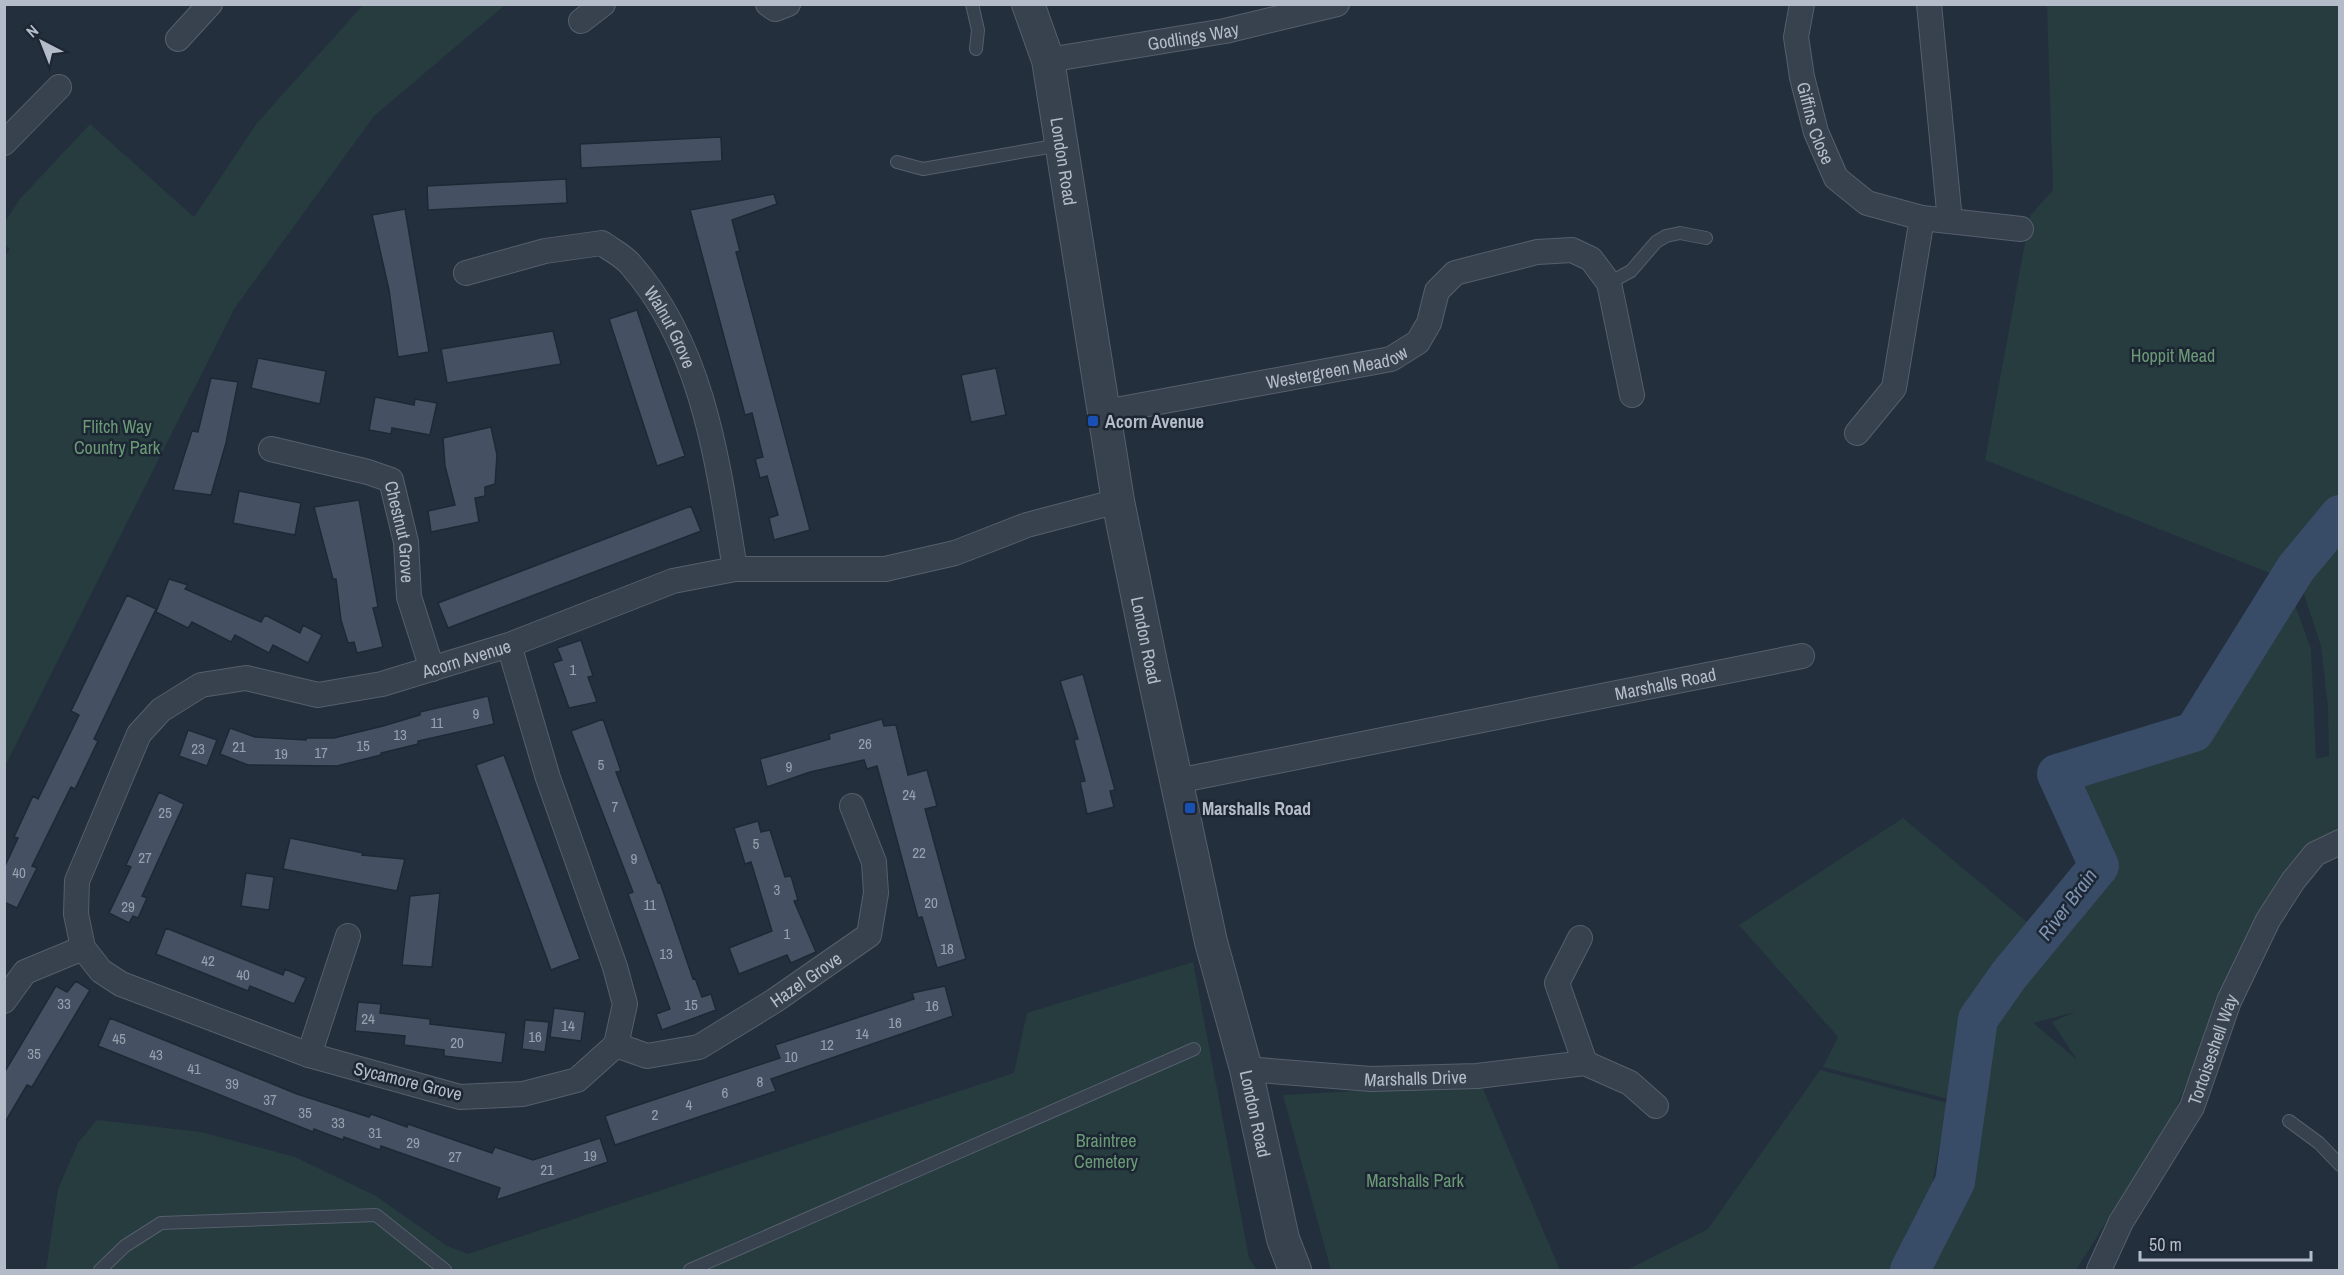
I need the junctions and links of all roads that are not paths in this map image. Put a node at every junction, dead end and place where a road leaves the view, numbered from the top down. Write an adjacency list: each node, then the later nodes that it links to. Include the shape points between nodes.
1 (603, 4): 10 (street)
2 (768, 4): 3 (street, via 775,9)
3 (788, 4)
4 (972, 4): 12 (lane, via 978,30)
5 (1028, 4): 13 (street, London Road)
6 (1802, 4): 18 (street, Giffins Close, via 1796,37 1802,77 1816,132 1836,178 1867,203)
7 (1929, 4): 19 (street)
8 (1330, 6): 13 (street, Godlings Way, via 1225,31)
9 (204, 7): 11 (street)
10 (581, 21)
11 (178, 39)
12 (976, 49)
13 (1048, 60): 16 (street, London Road)
14 (59, 87): 15 (street)
15 (4, 143)
16 (1061, 144): 17 (lane, via 923,169); 25 (street, London Road)
17 (897, 162)
18 (1922, 218): 19 (street, Giffins Close); 26 (street, via 1894,388)
19 (1950, 220): 20 (street, Giffins Close)
20 (2021, 229)
21 (1706, 238): 23 (lane, via 1680,233 1666,236 1631,271)
22 (466, 273): 29 (street, Walnut Grove, via 545,251 602,243 630,263 657,299 691,368 719,470)
23 (1609, 283): 24 (street, Westergreen Meadow); 25 (street, Westergreen Meadow, via 1591,259 1572,250 1537,252 1455,273 1437,291 1429,323 1418,342 1391,358)
24 (1632, 395)
25 (1105, 412): 28 (street, London Road)
26 (1857, 433)
27 (271, 449): 32 (street, Chestnut Grove, via 391,480 405,542 409,597)
28 (1118, 501): 29 (street, Acorn Avenue, via 1027,525 955,553 885,569); 33 (street, London Road)
29 (735, 569): 30 (street, Acorn Avenue, via 673,581)
30 (509, 645): 32 (street, Acorn Avenue); 40 (street, via 548,778 625,1004)
31 (1802, 656): 33 (street, Marshalls Road)
32 (432, 669): 38 (street, Acorn Avenue, via 382,684 318,695 246,678 201,685 161,710 139,734 77,881 76,914)
33 (1177, 781): 44 (street, London Road, via 1211,942)
34 (852, 806): 40 (street, Hazel Grove, via 874,862 876,893 869,935 699,1047 647,1056)
35 (2340, 842): 52 (street, Tortoiseshell Way, via 2315,854 2268,920 2229,1001 2192,1107 2121,1222)
36 (348, 936): 42 (street)
37 (1580, 938): 43 (street, via 1557,983)
38 (83, 948): 39 (street, via 25,972); 42 (street, Sycamore Grove, via 101,971 121,984)
39 (4, 1000)
40 (616, 1045): 42 (street, Sycamore Grove, via 577,1080 524,1094 460,1097)
41 (1194, 1049): 50 (lane)
42 (309, 1055)
43 (1585, 1063): 44 (street, Marshalls Drive, via 1477,1076 1371,1079); 45 (street, via 1630,1083)
44 (1246, 1069): 51 (street, London Road, via 1283,1239)
45 (1656, 1106)
46 (2289, 1121): 47 (lane)
47 (2340, 1165)
48 (100, 1270): 49 (lane, via 126,1246 161,1223 376,1215)
49 (445, 1270)
50 (690, 1270)
51 (1295, 1270)
52 (2099, 1270)

